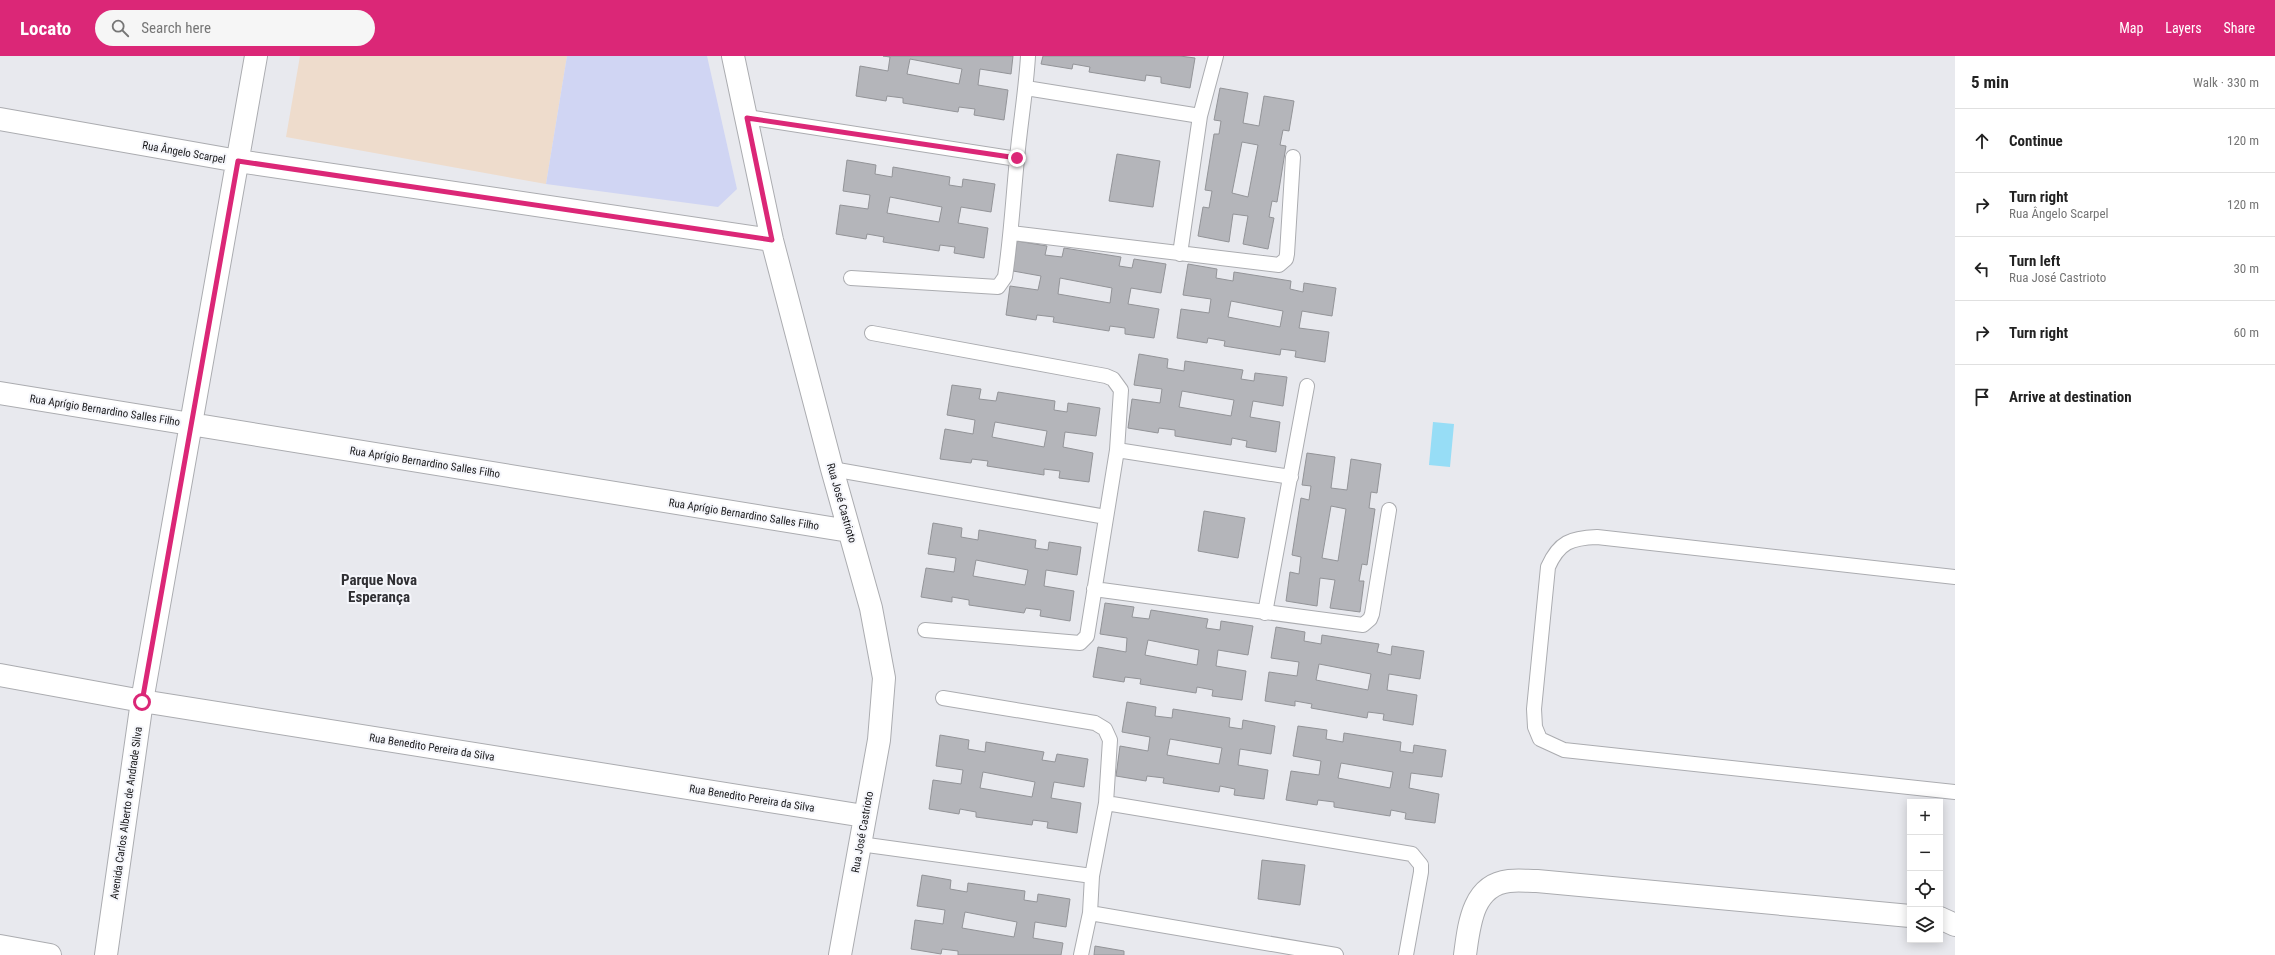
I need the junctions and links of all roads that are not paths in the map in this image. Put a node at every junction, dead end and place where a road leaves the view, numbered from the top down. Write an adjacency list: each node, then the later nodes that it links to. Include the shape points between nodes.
1 (256, 56): 11 (street, Avenida Carlos Alberto de Andrade Silva)
2 (733, 56): 7 (street, Rua José Castrioto)
3 (1028, 56): 5 (lane)
4 (1216, 56): 6 (lane)
5 (1026, 88): 6 (lane); 10 (lane)
6 (1200, 116): 14 (lane)
7 (747, 118): 10 (lane); 13 (street, Rua José Castrioto)
8 (0, 119): 11 (street, Rua Ângelo Scarpel)
9 (1293, 157): 14 (lane, via 1287,254 1282,263 1271,265)
10 (1017, 158): 12 (lane)
11 (238, 161): 13 (street, Rua Ângelo Scarpel); 19 (street, Avenida Carlos Alberto de Andrade Silva)
12 (1012, 233): 14 (lane); 15 (lane, via 1005,277 998,287)
13 (772, 240): 21 (street, Rua José Castrioto)
14 (1180, 254)
15 (851, 278)
16 (872, 333): 20 (lane, via 1113,379 1121,390 1122,397)
17 (1306, 386): 22 (lane)
18 (0, 393): 19 (street, Rua Aprígio Bernardino Salles Filho)
19 (192, 424): 25 (street, Rua Aprígio Bernardino Salles Filho); 32 (street, Avenida Carlos Alberto de Andrade Silva)
20 (1118, 450): 22 (lane); 24 (lane)
21 (832, 469): 24 (lane); 25 (street, Rua José Castrioto)
22 (1291, 477): 28 (lane)
23 (1389, 510): 28 (lane, via 1372,614 1367,622 1358,625)
24 (1106, 517): 27 (lane)
25 (849, 531): 35 (street, Rua José Castrioto, via 871,608 884,678 879,740)
26 (1955, 577): 33 (lane, via 1597,537 1579,538 1561,545 1548,567 1534,709 1535,727 1540,739 1564,750)
27 (1094, 590): 28 (lane); 29 (lane, via 1087,636 1080,643)
28 (1265, 612)
29 (925, 630)
30 (0, 675): 32 (street, Rua Benedito Pereira da Silva)
31 (943, 698): 34 (lane, via 1094,723 1105,729 1110,740)
32 (142, 702): 35 (street, Rua Benedito Pereira da Silva); 44 (street, Avenida Carlos Alberto de Andrade Silva)
33 (1955, 792)
34 (1106, 803): 37 (lane); 48 (lane, via 1412,854 1421,864 1421,872)
35 (864, 816): 36 (street, Rua José Castrioto)
36 (860, 844): 37 (lane); 45 (street, Rua José Castrioto)
37 (1092, 876): 38 (lane)
38 (1090, 912): 46 (lane); 47 (lane)
39 (1907, 916): 49 (street, via 1537,881 1508,881 1490,887 1479,898 1471,918)
40 (1943, 919): 41 (street)
41 (1955, 925)
42 (0, 946): 43 (street)
43 (50, 955)
44 (106, 955)
45 (840, 955)
46 (1081, 955)
47 (1336, 955)
48 (1406, 955)
49 (1465, 955)

